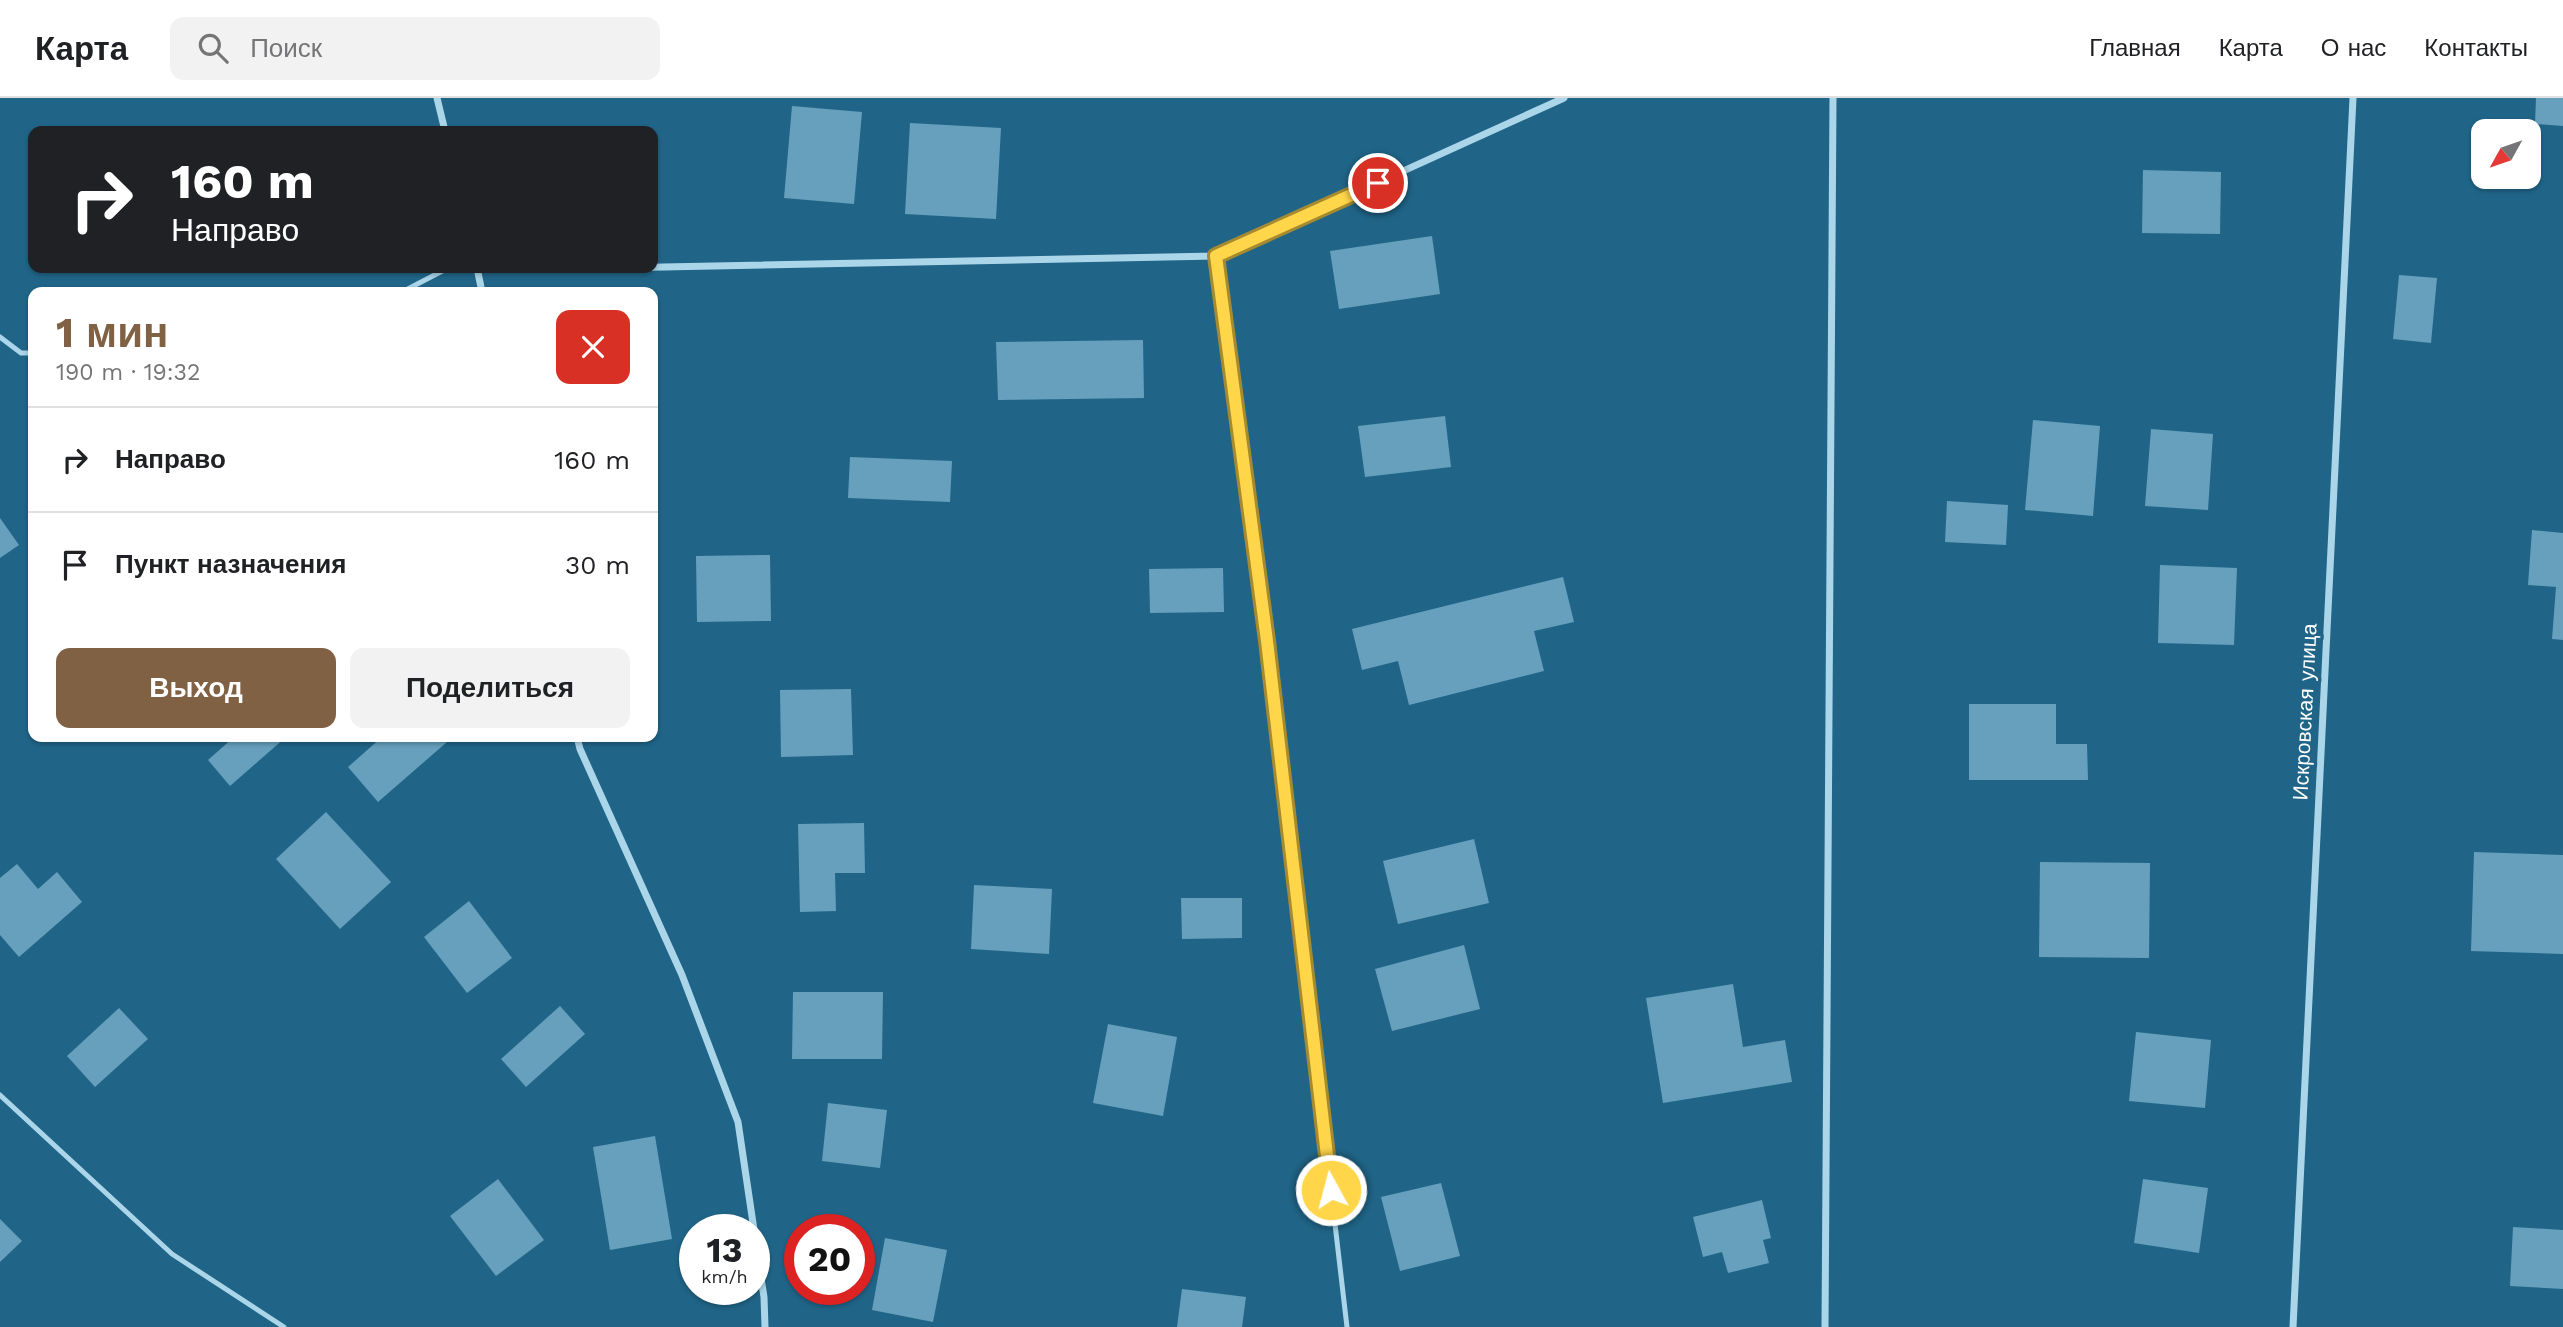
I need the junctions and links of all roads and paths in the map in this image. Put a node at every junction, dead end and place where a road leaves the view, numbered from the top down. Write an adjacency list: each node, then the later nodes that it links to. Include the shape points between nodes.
1 (437, 98): 5 (street)
2 (1564, 98): 6 (street)
3 (1833, 98): 21 (street)
4 (2353, 98): 22 (street, Искровская улица)
5 (444, 126)
6 (1216, 256): 7 (street); 20 (lane, via 1267,641)
7 (658, 267)
8 (438, 273): 9 (lane)
9 (412, 287)
10 (0, 337): 11 (lane)
11 (28, 353)
12 (578, 742): 16 (street, via 682,975 738,1122)
13 (0, 1095): 14 (lane)
14 (5, 1102): 15 (lane); 18 (lane, via 172,1254)
15 (0, 1107)
16 (751, 1214)
17 (764, 1305): 19 (street)
18 (285, 1327)
19 (765, 1327)
20 (1347, 1327)
21 (1825, 1327)
22 (2292, 1327)

